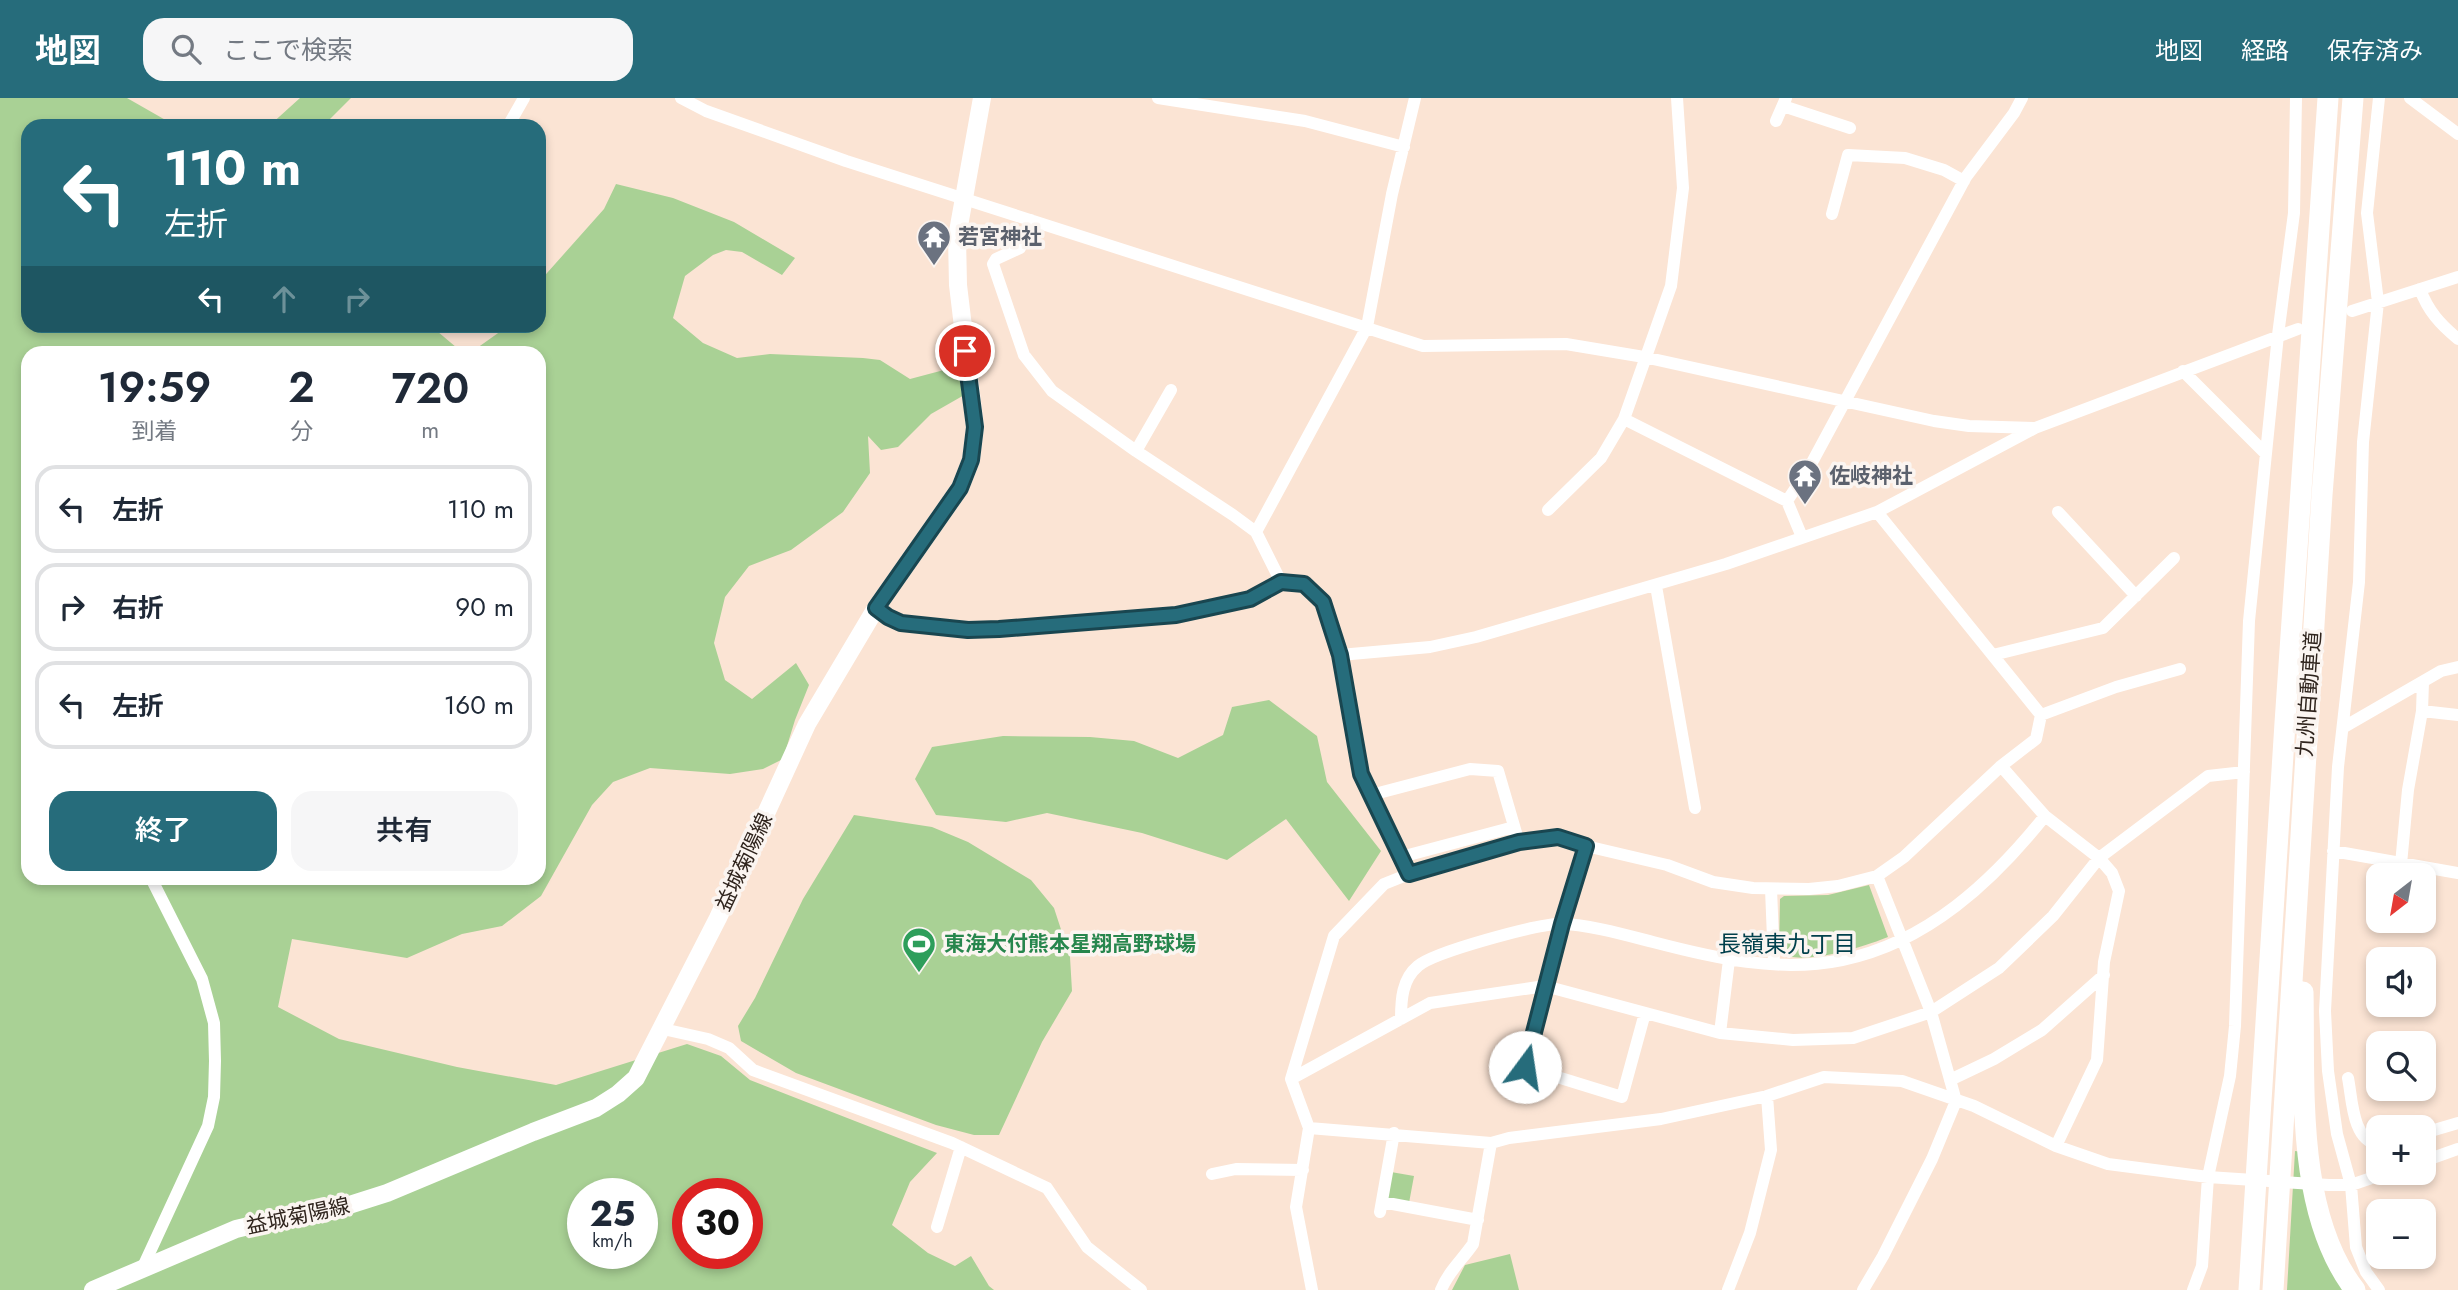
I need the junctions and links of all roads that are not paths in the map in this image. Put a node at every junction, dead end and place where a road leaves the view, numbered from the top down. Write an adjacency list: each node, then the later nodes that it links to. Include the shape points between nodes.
1 (524, 98): 14 (street)
2 (681, 98): 20 (street, via 782,140)
3 (982, 98): 20 (main road, 益城菊陽線)
4 (1158, 98): 18 (street, via 1305,121)
5 (1415, 98): 18 (street)
6 (1678, 98): 31 (street, via 1683,188 1671,286)
7 (2022, 98): 19 (street)
8 (2296, 98): 29 (street, via 2294,214)
9 (2328, 98): 120 (highway, 九州自動車道)
10 (2353, 98): 61 (highway, 九州自動車道)
11 (2379, 98): 25 (street, via 2367,213)
12 (2410, 98): 17 (street)
13 (1784, 102): 15 (street); 16 (street)
14 (512, 119)
15 (1776, 121)
16 (1850, 128)
17 (2458, 134)
18 (1404, 147): 27 (street)
19 (1964, 181): 21 (street, via 1905,158 1848,155); 34 (street)
20 (965, 198): 22 (street); 49 (main road, 益城菊陽線, via 957,237 958,285 975,427 971,460 960,488)
21 (1832, 214)
22 (1031, 220): 27 (street); 37 (street, via 1020,248 993,264 1024,355 1052,391)
23 (2458, 277): 24 (street)
24 (2420, 289): 25 (street); 30 (street, via 2438,323)
25 (2378, 302): 26 (street); 58 (street, via 2363,442 2359,582)
26 (2352, 311)
27 (1367, 327): 31 (street, via 1423,346 1566,344); 43 (street)
28 (2298, 329): 29 (street)
29 (2278, 335): 32 (street); 38 (street)
30 (2458, 339)
31 (1644, 357): 34 (street); 35 (street)
32 (2183, 371): 36 (street); 38 (street)
33 (1171, 390): 37 (street)
34 (1844, 402): 36 (street, via 1957,425); 39 (street)
35 (1624, 419): 39 (street); 40 (street, via 1601,458)
36 (2035, 428): 41 (street)
37 (1136, 451): 43 (street)
38 (2266, 454): 60 (street, via 2249,621)
39 (1787, 501): 44 (street)
40 (1548, 510)
41 (1877, 512): 44 (street); 51 (street)
42 (2058, 512): 48 (street)
43 (1256, 533): 46 (street)
44 (1802, 537): 47 (street)
45 (2174, 558): 48 (street)
46 (1281, 582): 49 (street, via 1250,599 1176,615 999,629 901,623); 50 (street, via 1304,584 1323,602)
47 (1656, 586): 50 (street, via 1476,637 1430,647); 63 (street)
48 (2136, 596): 51 (street, via 2103,628)
49 (876, 608): 88 (main road, 益城菊陽線, via 807,724)
50 (1340, 655): 62 (street, via 1361,774)
51 (1993, 655): 56 (street)
52 (2458, 667): 54 (street)
53 (2180, 669): 56 (street)
54 (2423, 682): 55 (street); 58 (street)
55 (2422, 711): 57 (street); 72 (street, via 2408,790)
56 (2041, 715): 59 (street, via 2036,739)
57 (2458, 715)
58 (2344, 727): 68 (street)
59 (2001, 766): 64 (street); 76 (street)
60 (2244, 772): 70 (street, via 2208,775); 107 (street, via 2235,1026 2230,1076)
61 (2302, 787): 121 (highway, 九州自動車道); 122 (highway, via 2306,1138 2326,1233 2342,1272)
62 (1371, 795): 65 (street, via 1470,769 1498,771); 69 (street)
63 (1695, 808)
64 (2045, 816): 70 (street); 80 (street, via 2001,868 1968,898)
65 (1514, 827): 66 (street); 69 (street)
66 (1519, 842): 67 (street, via 1558,837); 75 (street)
67 (1586, 846): 78 (street, via 1667,865 1713,882); 79 (street)
68 (2333, 851): 71 (street); 109 (street, via 2325,1011 2328,1071 2337,1134)
69 (1401, 857): 75 (street)
70 (2099, 858): 83 (street, via 2119,891); 85 (street, via 2053,916 1998,968)
71 (2397, 863)
72 (2402, 863)
73 (2436, 869): 74 (street)
74 (2458, 873)
75 (1409, 874): 91 (street, via 1384,884 1334,936)
76 (1877, 876): 78 (street, via 1838,886); 80 (street)
77 (155, 885): 112 (street, via 202,979 214,1023 214,1097 208,1126)
78 (1771, 889): 82 (street)
79 (1562, 924): 81 (street); 84 (street); 87 (street, via 1456,950 1419,965 1404,988)
80 (1902, 940): 82 (street, via 1839,961); 85 (street)
81 (1729, 960): 82 (street); 89 (street)
82 (1774, 963)
83 (2104, 975): 92 (street, via 2042,1030); 101 (street, via 2097,1060)
84 (1545, 986): 86 (street); 86 (street, via 1525,1067 1622,1097); 87 (street, via 1430,1003)
85 (1931, 1012): 89 (street, via 1853,1038 1793,1040); 92 (street)
86 (1645, 1013): 89 (street)
87 (1401, 1019): 91 (street)
88 (663, 1029): 102 (street, via 708,1039 729,1048 753,1070); 112 (main road, 益城菊陽線, via 636,1078 596,1108 387,1193 321,1214 236,1229)
89 (1720, 1033)
90 (2348, 1078): 99 (street, via 2357,1125)
91 (1291, 1079): 96 (street)
92 (1950, 1080): 94 (street)
93 (1767, 1097): 94 (street, via 1824,1077 1902,1081); 100 (street, via 1661,1119); 117 (street, via 1771,1150 1751,1233)
94 (1956, 1101): 101 (street); 118 (street, via 1932,1159)
95 (2458, 1122): 97 (street)
96 (1309, 1128): 98 (street); 105 (street)
97 (2436, 1129)
98 (1394, 1133): 100 (street); 110 (street, via 1381,1207)
99 (2366, 1137)
100 (1491, 1143): 110 (street)
101 (2056, 1146): 107 (street, via 2108,1164)
102 (961, 1147): 111 (street); 114 (street, via 1047,1188 1087,1247)
103 (2458, 1149): 104 (street)
104 (2436, 1157)
105 (1303, 1170): 106 (street, via 1236,1169); 115 (street, via 1296,1207)
106 (1212, 1174)
107 (2208, 1177): 109 (street); 119 (street, via 2202,1266)
108 (2366, 1180): 109 (street)
109 (2351, 1185): 123 (street, via 2356,1247)
110 (1478, 1220): 116 (street, via 1473,1244)
111 (937, 1227)
112 (142, 1269): 113 (main road, 益城菊陽線)
113 (93, 1290)
114 (1141, 1290)
115 (1312, 1290)
116 (1441, 1290)
117 (1728, 1290)
118 (1863, 1290)
119 (2193, 1290)
120 (2249, 1290)
121 (2273, 1290)
122 (2356, 1290)
123 (2379, 1290)

